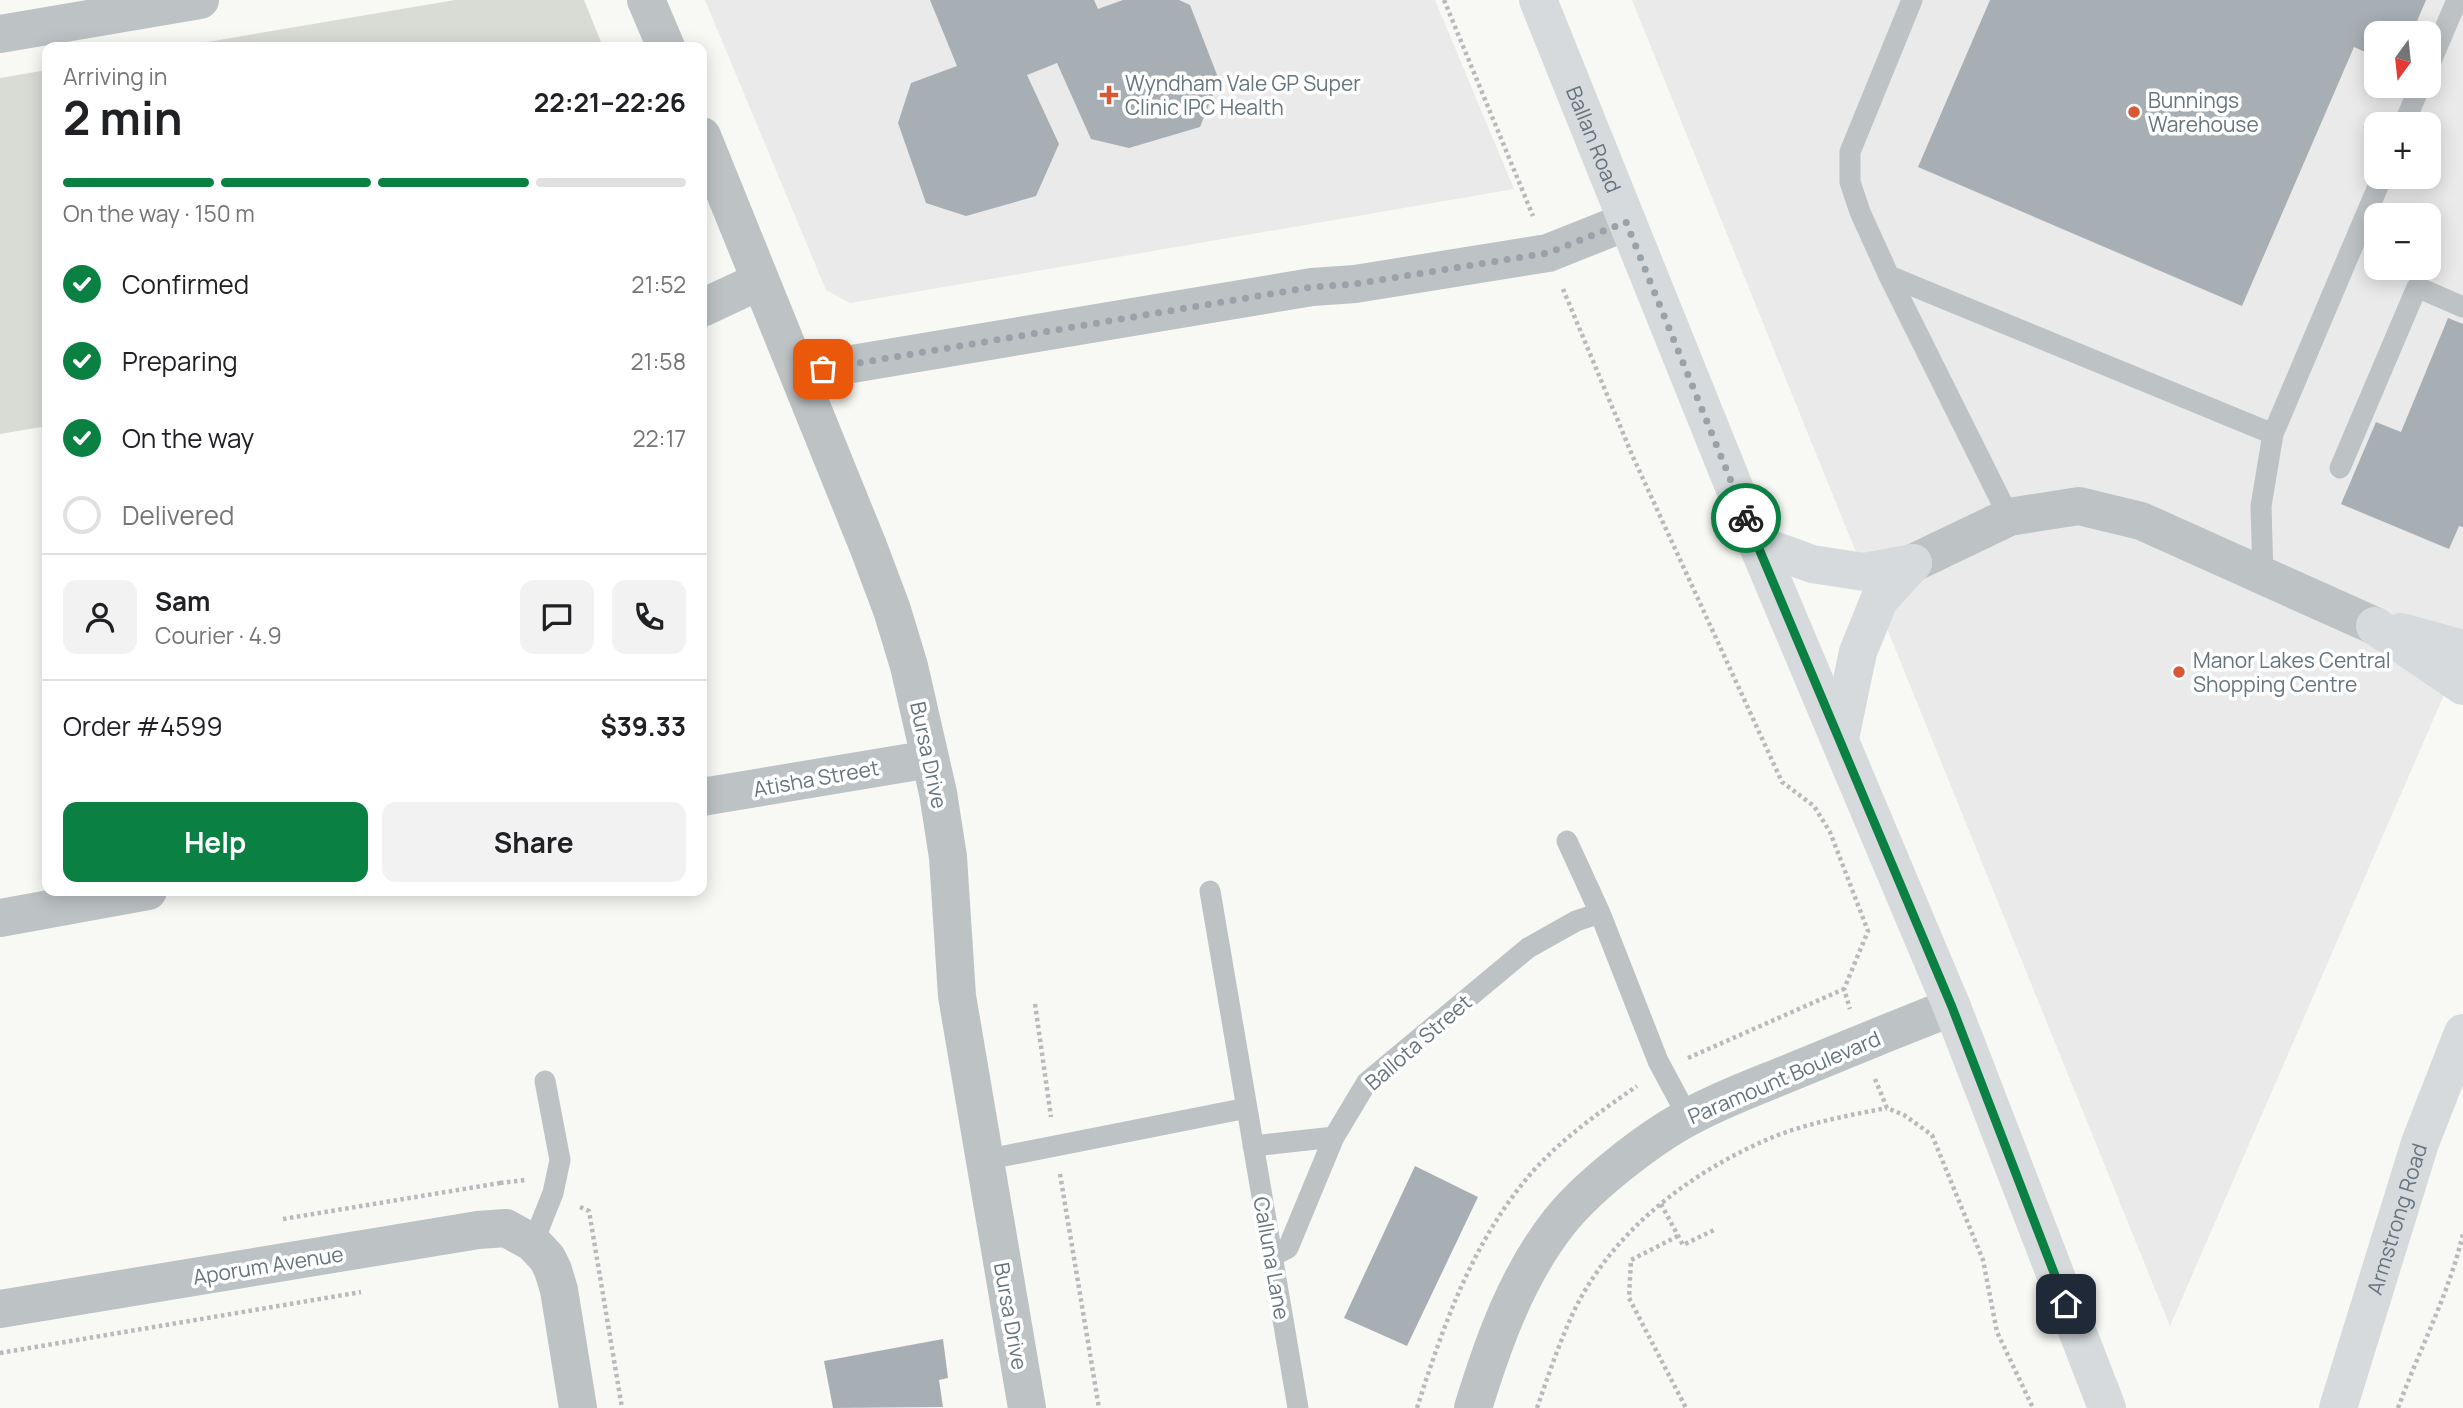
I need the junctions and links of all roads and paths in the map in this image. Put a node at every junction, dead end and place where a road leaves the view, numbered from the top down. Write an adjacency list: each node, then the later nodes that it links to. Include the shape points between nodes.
1 (200, 0): 7 (street)
2 (646, 0): 9 (street)
3 (1444, 0): 13 (path)
4 (1538, 0): 12 (main road, Ballan Road)
5 (1912, 0): 14 (lane, via 1850,152 1850,182)
6 (2457, 0): 8 (lane)
7 (0, 34)
8 (2441, 38)
9 (664, 42)
10 (707, 148): 15 (street, Bursa Drive)
11 (2377, 189): 19 (lane)
12 (1626, 222): 13 (street); 22 (main road, Ballan Road)
13 (1548, 253): 18 (street, via 1312,287); 39 (path, via 1633,457 1782,782 1814,806 1830,832 1868,931 1844,989)
14 (1889, 276): 19 (lane); 21 (lane)
15 (761, 281): 16 (street); 18 (street, Bursa Drive)
16 (707, 306)
17 (2463, 307): 20 (lane, via 2417,287)
18 (798, 373): 29 (street, Bursa Drive, via 892,610)
19 (2273, 434): 24 (lane, via 2261,506)
20 (2340, 468)
21 (2009, 517): 23 (street); 24 (street, via 2079,506 2141,521)
22 (1757, 544): 23 (main road, via 1812,564 1864,572); 28 (main road, Ballan Road)
23 (1913, 563): 28 (main road, via 1879,600 1858,652)
24 (2263, 576): 25 (street)
25 (2375, 625): 26 (main road); 27 (main road)
26 (2463, 649)
27 (2463, 686)
28 (1840, 738): 37 (main road, Ballan Road)
29 (930, 759): 30 (street, Atisha Street); 47 (street, Bursa Drive, via 948,857 957,996)
30 (707, 796)
31 (1567, 841): 34 (lane)
32 (1210, 891): 41 (lane, Calluna Lane)
33 (121, 896): 35 (street)
34 (1600, 913): 43 (lane, via 1658,1061); 44 (lane, Ballota Street, via 1528,948 1367,1082)
35 (0, 918)
36 (1035, 1004): 45 (path)
37 (1952, 1007): 39 (street, Paramount Boulevard); 57 (main road, Ballan Road)
38 (2463, 1033): 67 (main road, Armstrong Road, via 2420,1143)
39 (1860, 1043): 42 (path); 43 (street, Paramount Boulevard)
40 (545, 1081): 52 (lane, via 560,1160 553,1193)
41 (1247, 1108): 45 (lane); 46 (lane, Calluna Lane)
42 (1887, 1108): 48 (path, via 1778,1135 1679,1188); 65 (path, via 1932,1135 1983,1260 1997,1332)
43 (1688, 1117): 62 (street, Paramount Boulevard, via 1619,1166 1559,1222 1513,1298)
44 (1334, 1137): 46 (lane); 53 (lane, Ballota Street, via 1288,1248)
45 (1055, 1145): 47 (lane); 60 (path)
46 (1253, 1146): 53 (lane, Calluna Lane)
47 (984, 1160): 59 (street, Bursa Drive)
48 (1661, 1204): 51 (path); 63 (path, via 1602,1265 1574,1312)
49 (1716, 1228): 51 (path, via 1684,1245)
50 (2463, 1234): 68 (path, via 2456,1266)
51 (1678, 1236): 64 (path, via 1631,1260 1629,1298)
52 (533, 1243): 55 (street, Aporum Avenue, via 506,1228 478,1230); 58 (street, Aporum Avenue, via 547,1258 559,1290)
53 (1272, 1256): 61 (lane, Calluna Lane)
54 (368, 1291): 56 (path)
55 (0, 1309)
56 (0, 1353)
57 (2101, 1393): 66 (main road)
58 (578, 1408)
59 (1027, 1408)
60 (1099, 1408)
61 (1298, 1408)
62 (1473, 1408)
63 (1537, 1408)
64 (1686, 1408)
65 (2032, 1408)
66 (2126, 1408)
67 (2339, 1408)
68 (2398, 1408)

